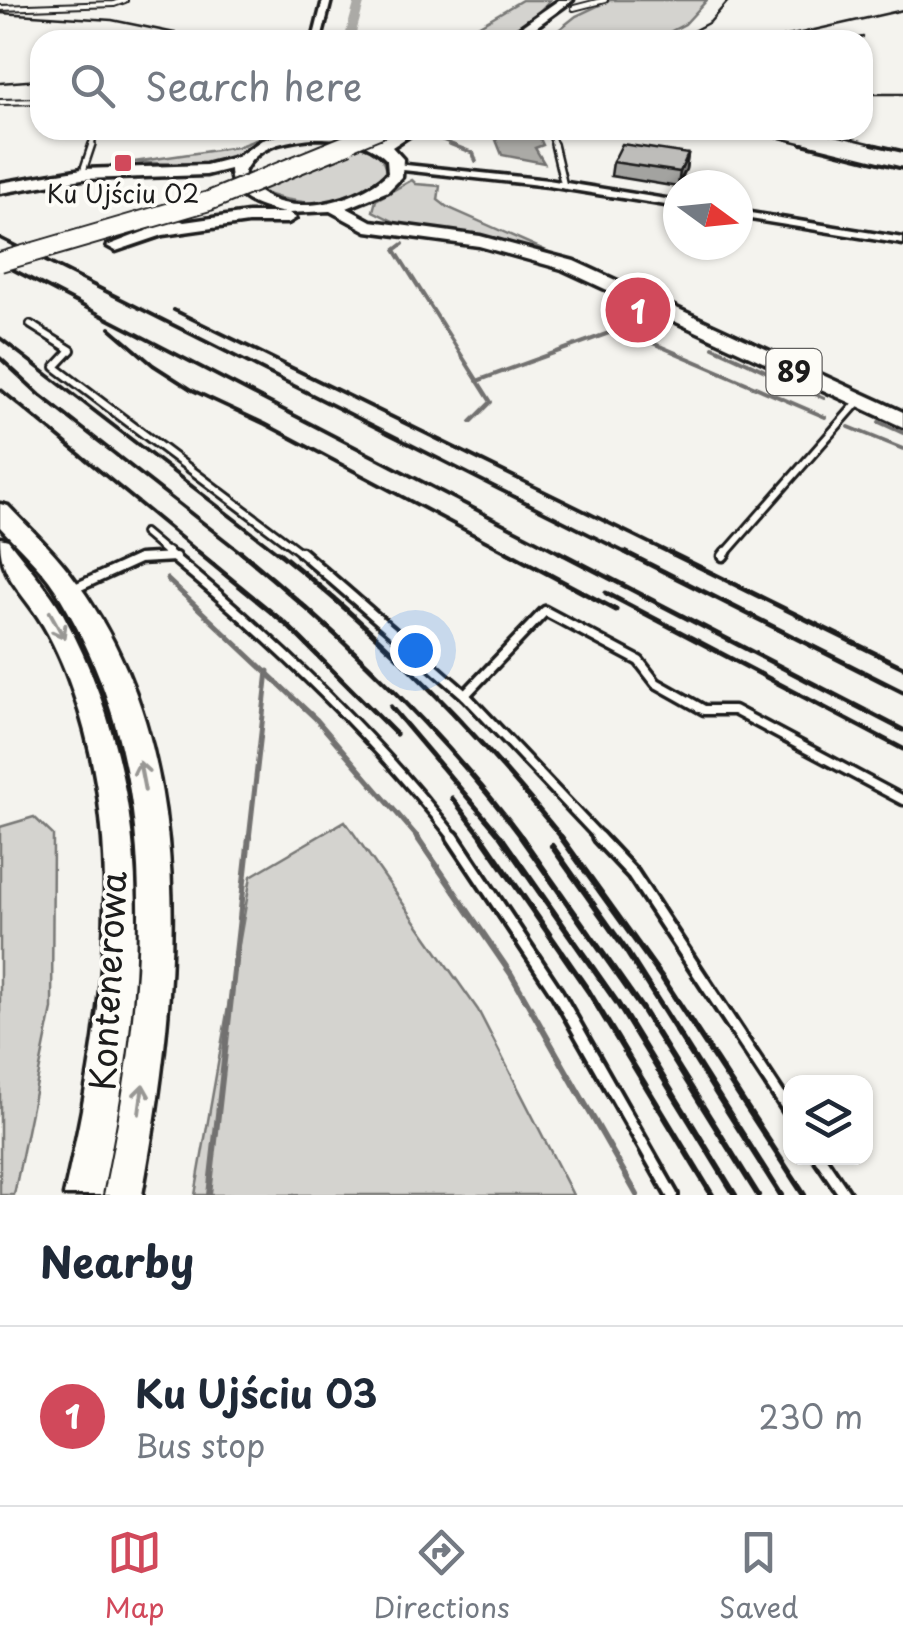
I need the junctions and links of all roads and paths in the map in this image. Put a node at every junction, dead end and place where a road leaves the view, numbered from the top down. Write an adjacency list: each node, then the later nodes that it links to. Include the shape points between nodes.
1 (125, 0): 6 (lane)
2 (327, 0): 7 (street)
3 (605, 0): 4 (lane)
4 (576, 3): 5 (main road); 9 (main road)
5 (553, 5): 8 (main road)
6 (0, 8)
7 (320, 30)
8 (522, 30)
9 (542, 30)
10 (30, 101): 11 (lane)
11 (0, 102)
12 (93, 140): 20 (lane)
13 (272, 140): 18 (main road)
14 (329, 140): 32 (main road, via 196,193)
15 (379, 140): 33 (main road, bridge, via 209,201)
16 (382, 140): 19 (main road)
17 (553, 140): 21 (lane)
18 (240, 162): 20 (main road, via 206,170); 23 (main road, via 237,183)
19 (395, 173): 21 (street); 24 (main road, via 381,191)
20 (82, 174): 22 (main road)
21 (564, 186): 25 (street)
22 (0, 188)
23 (258, 200): 26 (main road); 29 (main road, via 223,205)
24 (358, 202): 26 (main road); 30 (main road, 89, via 374,216)
25 (663, 202)
26 (334, 207): 28 (main road)
27 (753, 216): 31 (street)
28 (367, 226): 29 (main road, 89, via 264,217); 30 (main road, 89)
29 (161, 230): 34 (main road, 89)
30 (420, 232): 36 (main road, 89, via 568,265)
31 (903, 240)
32 (0, 250)
33 (0, 262)
34 (0, 277)
35 (30, 324): 43 (lane, via 71,350 55,366 296,548)
36 (859, 401): 37 (main road, 89); 40 (lane)
37 (903, 420)
38 (1, 523): 42 (main road, Kontenerowa, via 43,555); 47 (main road, Kontenerowa, one-way to 47, via 78,667 105,751 118,829 116,1001)
39 (144, 533): 41 (lane)
40 (724, 556)
41 (174, 558): 42 (lane, via 138,560); 49 (lane, via 316,680 426,802 525,942)
42 (69, 590): 48 (main road, Kontenerowa, one-way to 42, via 150,1023 154,861 129,721 104,652)
43 (465, 695): 44 (lane, via 544,611 639,661 656,682 704,710 734,710); 45 (lane, via 633,874)
44 (903, 800)
45 (783, 1101)
46 (825, 1165): 50 (lane)
47 (83, 1195)
48 (123, 1195)
49 (672, 1195)
50 (845, 1195)

